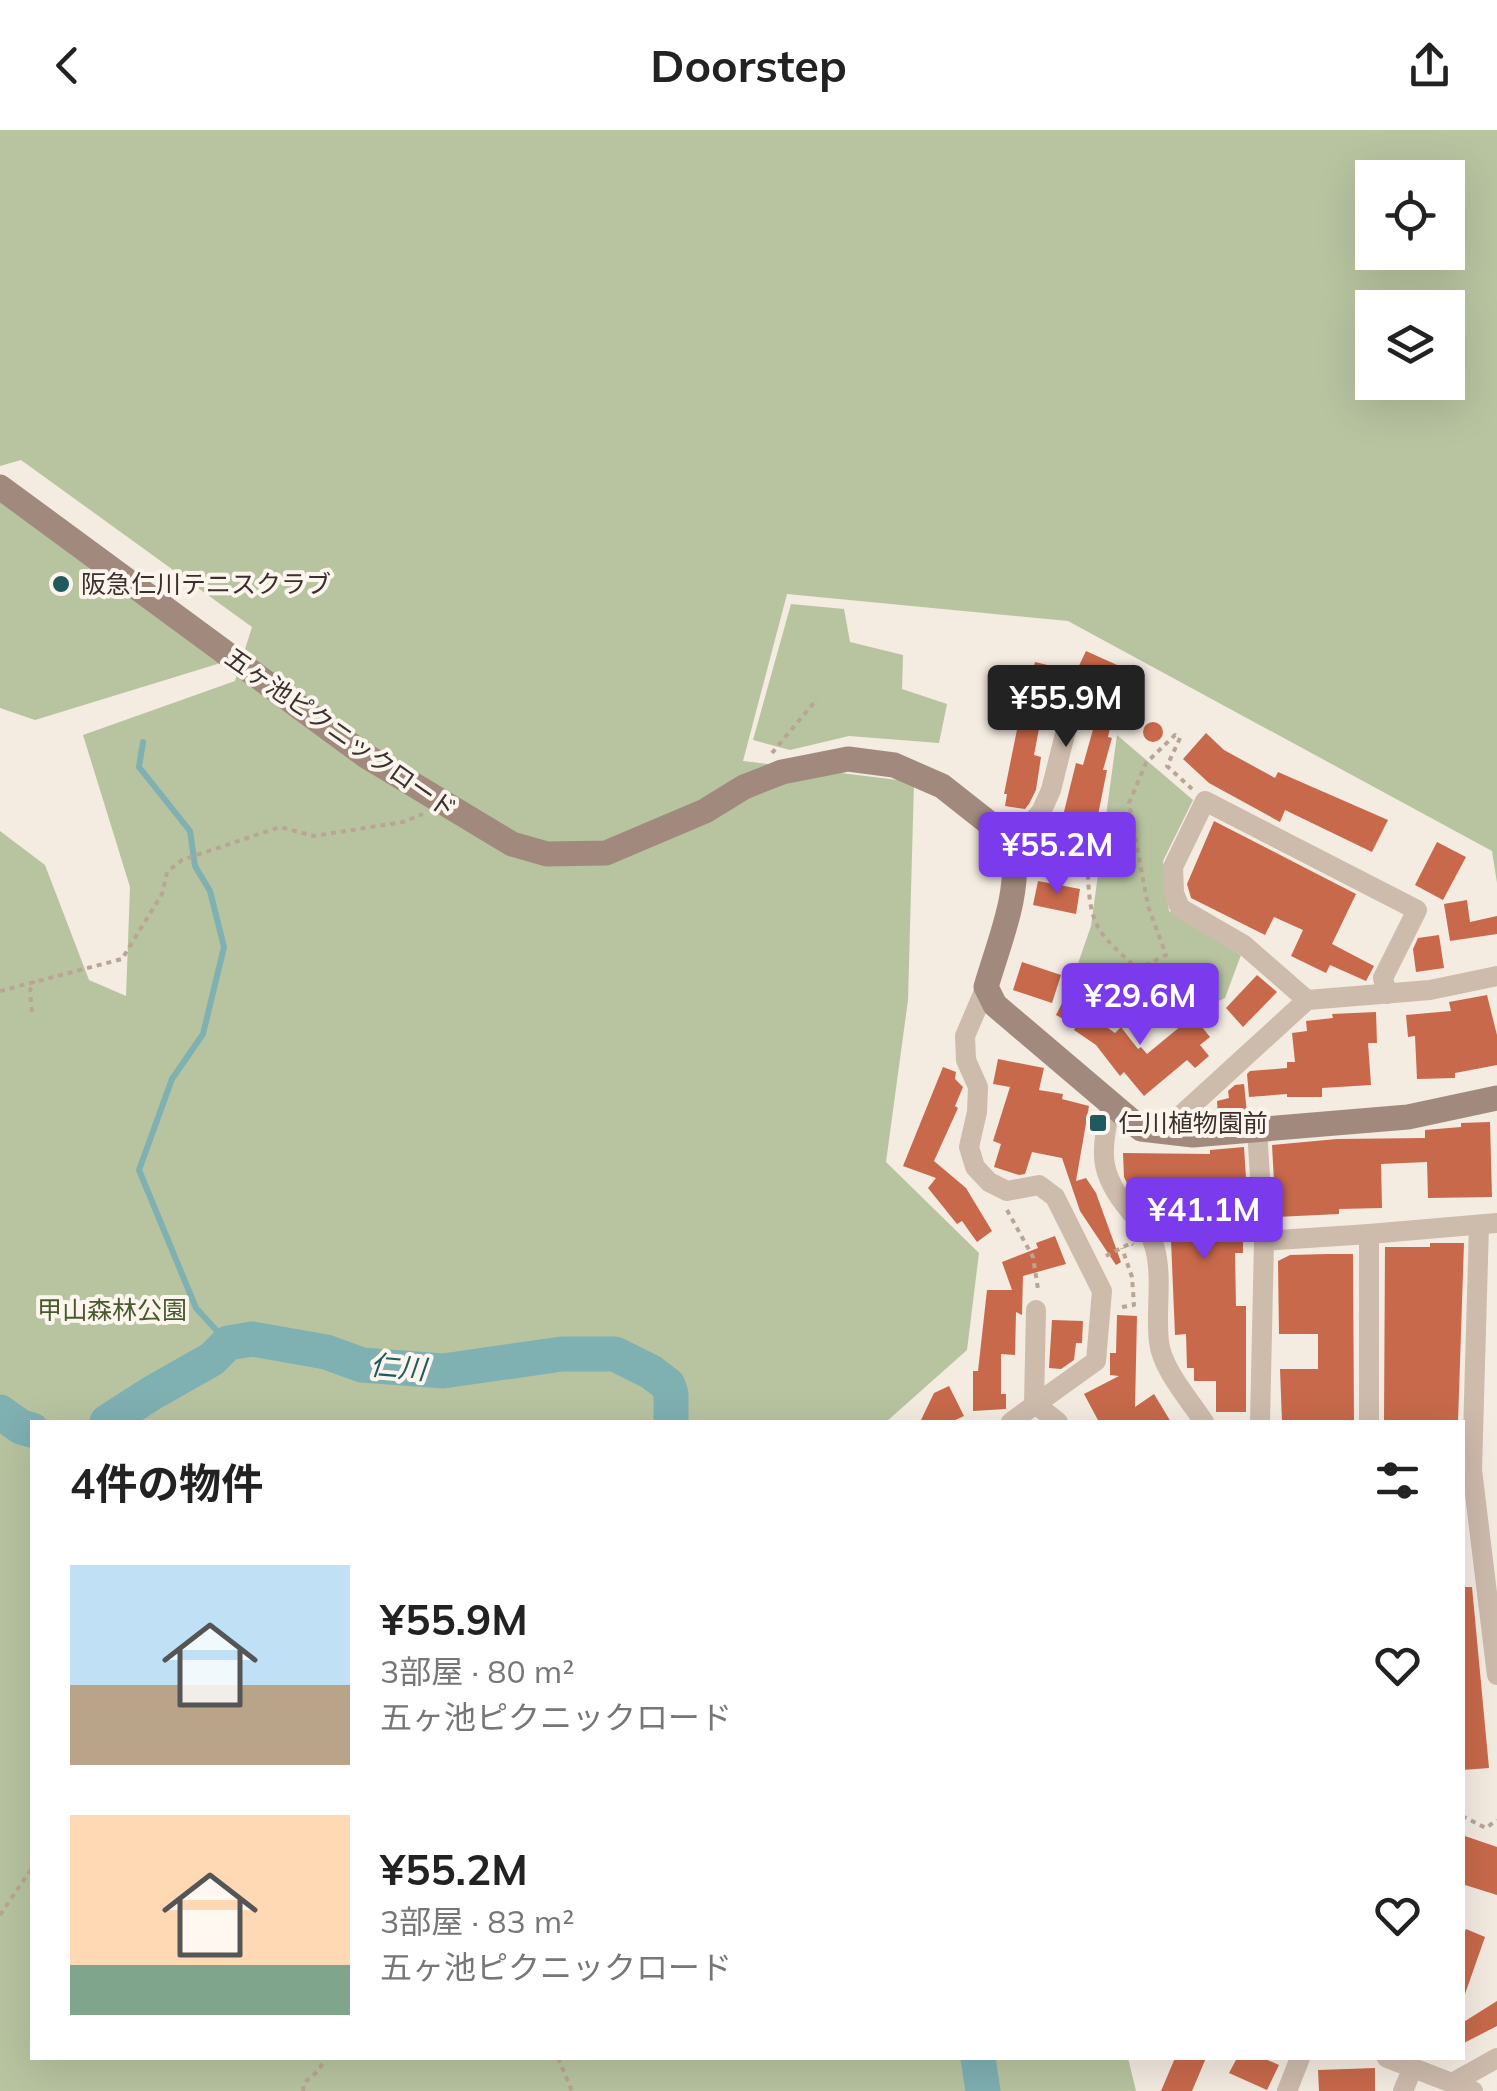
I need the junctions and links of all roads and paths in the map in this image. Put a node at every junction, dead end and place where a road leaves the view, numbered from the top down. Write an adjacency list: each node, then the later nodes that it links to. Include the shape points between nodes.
1 (0, 487): 6 (street, 五ヶ池ピクニックロード, via 366,756)
2 (816, 699): 4 (path)
3 (1066, 730): 7 (street, via 1051,790)
4 (771, 754)
5 (1205, 802): 7 (path, via 1167,766 1180,738 1175,735 1146,764 1129,804 1148,906 1166,955 1138,969 1107,941 1089,912 1088,876); 12 (street, via 1418,910 1383,978); 13 (street, via 1174,867 1180,908 1244,945)
6 (443, 804): 7 (street, 五ヶ池ピクニックロード, via 512,844 547,854 606,853 782,772 848,758 894,765 942,786); 9 (path, via 403,822 346,833 314,836 280,828 182,860 167,872 162,894 122,959)
7 (1015, 855): 10 (street, via 1014,895)
8 (1497, 976): 12 (street)
9 (34, 981): 11 (path); 14 (path)
10 (986, 987): 16 (street, via 995,1005); 19 (street, via 965,1036 978,1087 968,1146 975,1167)
11 (0, 991)
12 (1387, 994): 13 (street)
13 (1307, 1000): 17 (street, via 1178,1118)
14 (32, 1012)
15 (1497, 1098): 18 (street, via 1408,1117)
16 (1111, 1104): 17 (street); 24 (street, via 1102,1166 1114,1192 1152,1237)
17 (1141, 1129): 18 (street)
18 (1257, 1130): 22 (street)
19 (1007, 1191): 25 (street, via 1039,1185 1055,1197); 27 (path, via 1007,1210 1033,1257)
20 (1488, 1224): 21 (street); 34 (street, via 1472,1470)
21 (1370, 1234): 22 (street); 33 (street)
22 (1264, 1240): 32 (street)
23 (1122, 1248): 24 (path, via 1130,1243); 25 (path); 26 (path)
24 (1158, 1263): 31 (street, via 1159,1345)
25 (1089, 1264): 28 (street, via 1102,1290 1096,1362)
26 (1134, 1305)
27 (1036, 1310): 28 (street)
28 (1034, 1403): 29 (street); 30 (street)
29 (1013, 1420)
30 (1055, 1420)
31 (1203, 1420)
32 (1260, 1420)
33 (1370, 1420)
34 (1491, 1586): 35 (street); 36 (street)
35 (1465, 1590)
36 (1497, 1675)
37 (1465, 1818): 38 (path, via 1486,1828)
38 (1497, 1820)
39 (30, 1871): 40 (path)
40 (0, 1915)
41 (1497, 2058): 47 (street)
42 (324, 2060): 48 (path)
43 (559, 2060): 49 (path)
44 (1299, 2060): 50 (street)
45 (1393, 2060): 46 (street)
46 (1413, 2067): 47 (street); 51 (street)
47 (1467, 2088)
48 (303, 2091)
49 (572, 2091)
50 (1286, 2091)
51 (1403, 2091)

